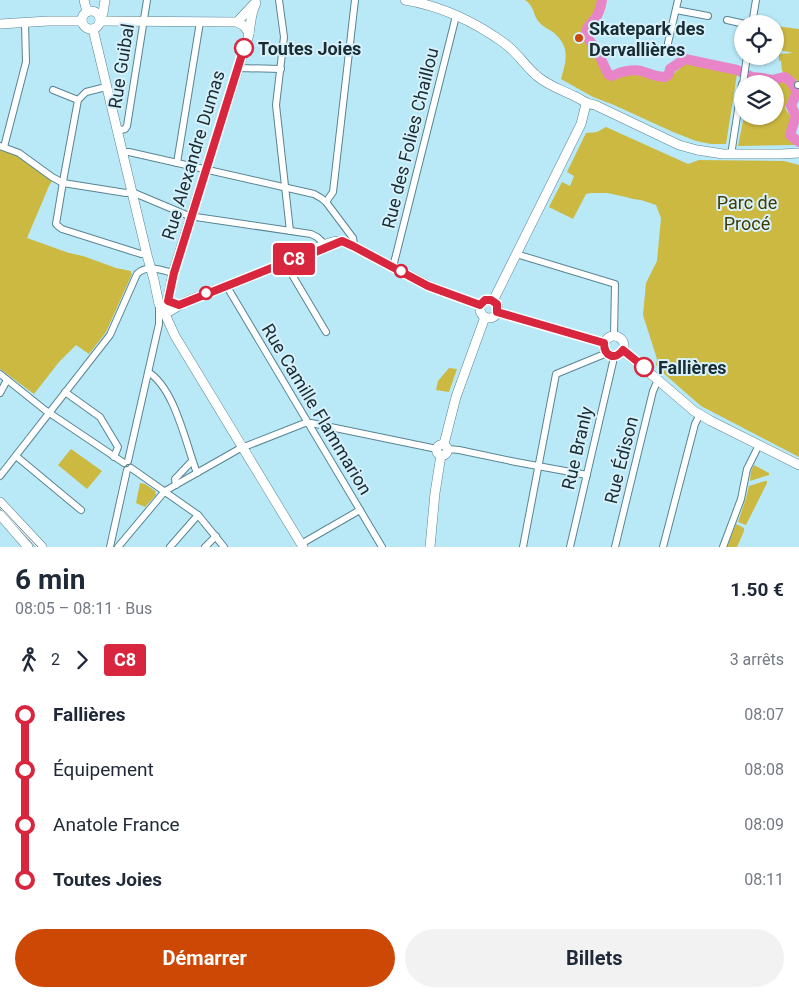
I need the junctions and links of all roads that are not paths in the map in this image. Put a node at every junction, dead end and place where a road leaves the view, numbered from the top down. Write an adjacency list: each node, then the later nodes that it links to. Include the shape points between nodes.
1 (84, 0): 12 (main road)
2 (105, 0): 16 (main road)
3 (147, 0): 19 (street, Rue Guibal)
4 (279, 0): 29 (street, via 284,34)
5 (355, 0): 45 (street, via 333,192)
6 (406, 0): 10 (main road)
7 (678, 0): 11 (street)
8 (756, 0): 13 (street)
9 (258, 1): 21 (main road, Rue Alexandre Dumas); 26 (main road, Rue Alexandre Dumas)
10 (433, 3): 14 (main road)
11 (676, 10): 15 (street); 27 (street)
12 (87, 12): 16 (main road, via 94,11); 18 (main road)
13 (754, 15)
14 (456, 16): 33 (main road, via 506,44 542,80); 55 (street, Rue des Folies Chaillou)
15 (708, 16)
16 (100, 19): 19 (main road); 25 (main road)
17 (727, 20): 22 (street)
18 (82, 21): 23 (main road); 25 (main road, via 88,29)
19 (143, 22): 20 (main road); 35 (street, Rue Guibal, via 127,126)
20 (200, 22): 21 (main road); 40 (street)
21 (237, 22): 26 (main road)
22 (734, 22)
23 (25, 23): 24 (main road); 36 (street, via 26,62)
24 (0, 24)
25 (93, 29): 30 (main road)
26 (249, 33): 28 (main road, Rue Alexandre Dumas)
27 (668, 50)
28 (238, 68): 29 (street); 41 (main road, Rue Alexandre Dumas)
29 (281, 69): 43 (street, via 276,103)
30 (106, 87): 32 (street, via 86,92); 35 (main road)
31 (53, 90): 32 (street)
32 (78, 100): 42 (street)
33 (586, 104): 39 (main road, via 595,105 679,145 715,154); 53 (main road, via 581,124)
34 (736, 125): 39 (street)
35 (117, 131): 37 (main road)
36 (2, 147): 42 (street, via 19,153)
37 (123, 152): 40 (street); 44 (main road)
38 (799, 153): 39 (main road)
39 (731, 154)
40 (177, 163): 41 (street)
41 (206, 170): 43 (street); 46 (main road, Rue Alexandre Dumas)
42 (63, 183): 44 (street); 52 (street, via 56,220 58,226)
43 (285, 187): 45 (street, via 314,194); 48 (street)
44 (132, 192): 46 (street); 52 (main road)
45 (326, 202): 47 (street)
46 (191, 216): 48 (street); 57 (main road, Rue Alexandre Dumas)
47 (338, 218): 49 (street, via 344,230); 51 (street, via 354,241)
48 (290, 231): 50 (street, via 311,234)
49 (341, 240): 50 (main road); 51 (main road)
50 (323, 245): 54 (main road)
51 (353, 246): 55 (main road)
52 (147, 254): 56 (main road)
53 (516, 254): 59 (main road); 69 (street, via 615,284)
54 (290, 260): 58 (main road); 68 (street, via 291,272)
55 (393, 267): 62 (main road, via 428,286)
56 (151, 268): 57 (street); 60 (main road); 77 (street, via 137,274 110,335)
57 (174, 273): 60 (main road, Rue Alexandre Dumas)
58 (226, 286): 61 (main road); 81 (street, Rue Camille Flammarion)
59 (493, 301): 62 (main road, via 486,300); 63 (main road)
60 (163, 302): 61 (main road); 64 (main road, Rue Alexandre Dumas); 66 (street)
61 (179, 305): 64 (main road); 67 (main road)
62 (480, 305): 65 (main road)
63 (497, 312): 65 (main road, via 492,317); 70 (main road)
64 (165, 314): 66 (street); 67 (main road)
65 (485, 317): 84 (main road, via 456,397)
66 (158, 326): 67 (street); 73 (street)
67 (171, 328): 83 (main road)
68 (326, 332)
69 (614, 336): 70 (main road); 71 (main road, via 622,340)
70 (604, 343): 72 (main road, via 604,349)
71 (623, 350): 72 (main road, via 620,354); 76 (main road)
72 (610, 355): 89 (street, via 556,374); 93 (street, Rue Branly, via 613,362)
73 (148, 372): 87 (street, via 155,376 171,400); 88 (street)
74 (0, 374): 75 (street)
75 (7, 380): 78 (street); 79 (street)
76 (658, 380): 80 (main road); 117 (street, Rue Édison)
77 (65, 392): 79 (street); 86 (street, via 100,417 118,447)
78 (0, 393)
79 (49, 412): 85 (street); 86 (street)
80 (700, 414): 82 (main road); 118 (street)
81 (308, 423): 83 (street); 84 (street); 99 (street, Rue Camille Flammarion)
82 (759, 445): 90 (main road); 119 (street, via 747,469 741,499)
83 (243, 448): 92 (street); 105 (main road)
84 (442, 449): 89 (street); 114 (main road)
85 (16, 456): 94 (street); 98 (street)
86 (114, 457): 88 (street)
87 (192, 461): 92 (street); 95 (street, via 175,479)
88 (126, 462): 91 (street, via 123,468)
89 (538, 466): 93 (street); 115 (street)
90 (799, 466)
91 (129, 469): 96 (street); 102 (street)
92 (197, 474): 95 (street)
93 (586, 474): 116 (street, Rue Branly)
94 (0, 476)
95 (176, 485): 96 (street)
96 (165, 491): 101 (street); 103 (street)
97 (0, 502): 107 (main road)
98 (81, 510)
99 (360, 510): 105 (street); 113 (street, Rue Camille Flammarion)
100 (0, 515): 106 (main road)
101 (198, 515): 104 (street); 110 (street)
102 (113, 533): 103 (street); 108 (street)
103 (128, 535): 109 (street)
104 (216, 536): 111 (street); 112 (street)
105 (302, 546)
106 (28, 547)
107 (42, 547)
108 (110, 547)
109 (118, 547)
110 (170, 547)
111 (205, 547)
112 (224, 547)
113 (382, 547)
114 (430, 547)
115 (523, 547)
116 (570, 547)
117 (615, 547)
118 (663, 547)
119 (723, 547)

